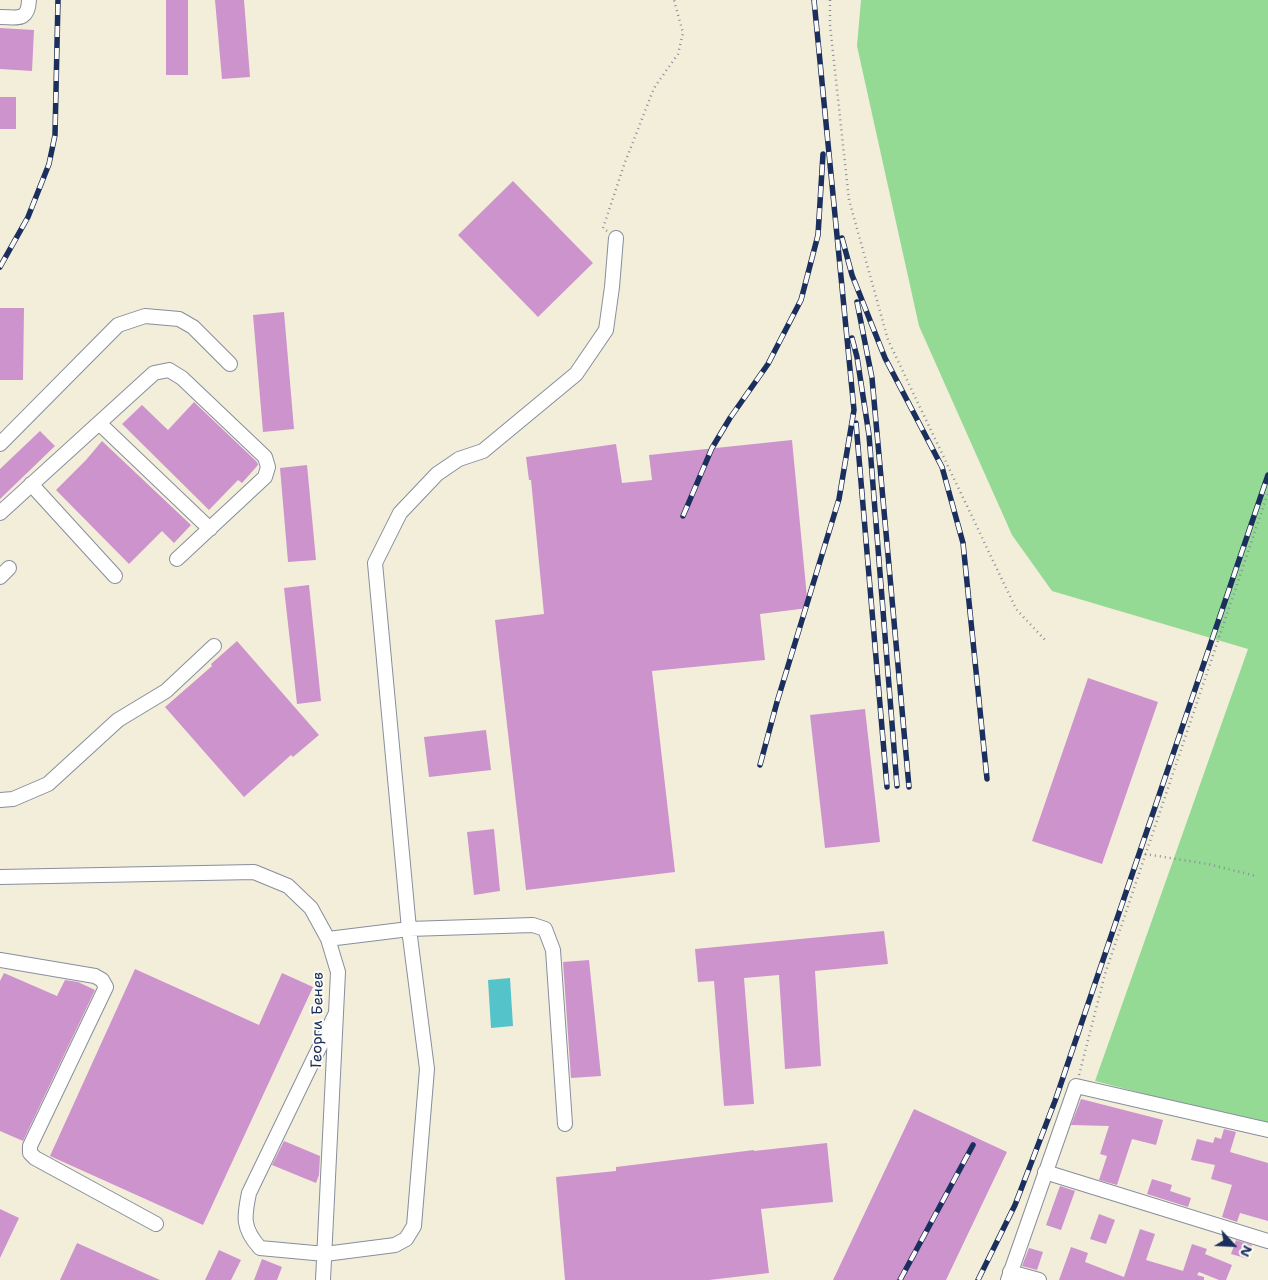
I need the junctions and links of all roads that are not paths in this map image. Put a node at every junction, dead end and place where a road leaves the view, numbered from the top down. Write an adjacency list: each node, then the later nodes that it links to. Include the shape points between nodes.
1 (29, 0): 2 (street, via 26,15 20,18)
2 (0, 17)
3 (616, 238): 15 (street, via 606,330 576,374 483,451 459,459 437,474 400,513 375,563)
4 (230, 364): 6 (street, via 193,327 179,319 145,316 118,325)
5 (99, 423): 7 (street); 9 (street); 9 (street, via 154,373 169,370 182,378 265,457 268,467 265,477)
6 (0, 444)
7 (31, 484): 8 (street); 11 (street)
8 (0, 512)
9 (210, 529): 10 (street)
10 (177, 559)
11 (115, 576)
12 (214, 646): 13 (street, via 166,691 118,720 48,784 14,799)
13 (0, 800)
14 (0, 877): 16 (street, Георги Бенев, via 254,872 288,886 311,908)
15 (409, 930): 16 (street); 19 (street, via 533,925 545,929 553,950); 24 (street, via 427,1070 414,1226 406,1239 396,1245)
16 (328, 939): 18 (street, Георги Бенев, via 338,972)
17 (0, 960): 22 (street, via 95,976 102,980 106,987 30,1146 30,1153)
18 (336, 1013): 24 (street, Георги Бенев); 24 (street, via 249,1193 244,1218 251,1238 260,1248)
19 (565, 1124)
20 (1268, 1130): 21 (street, via 1076,1086)
21 (1045, 1172): 23 (street); 25 (street)
22 (156, 1224)
23 (1268, 1241)
24 (325, 1254): 26 (street, Георги Бенев)
25 (1009, 1276): 27 (street)
26 (323, 1280)
27 (1039, 1280)

